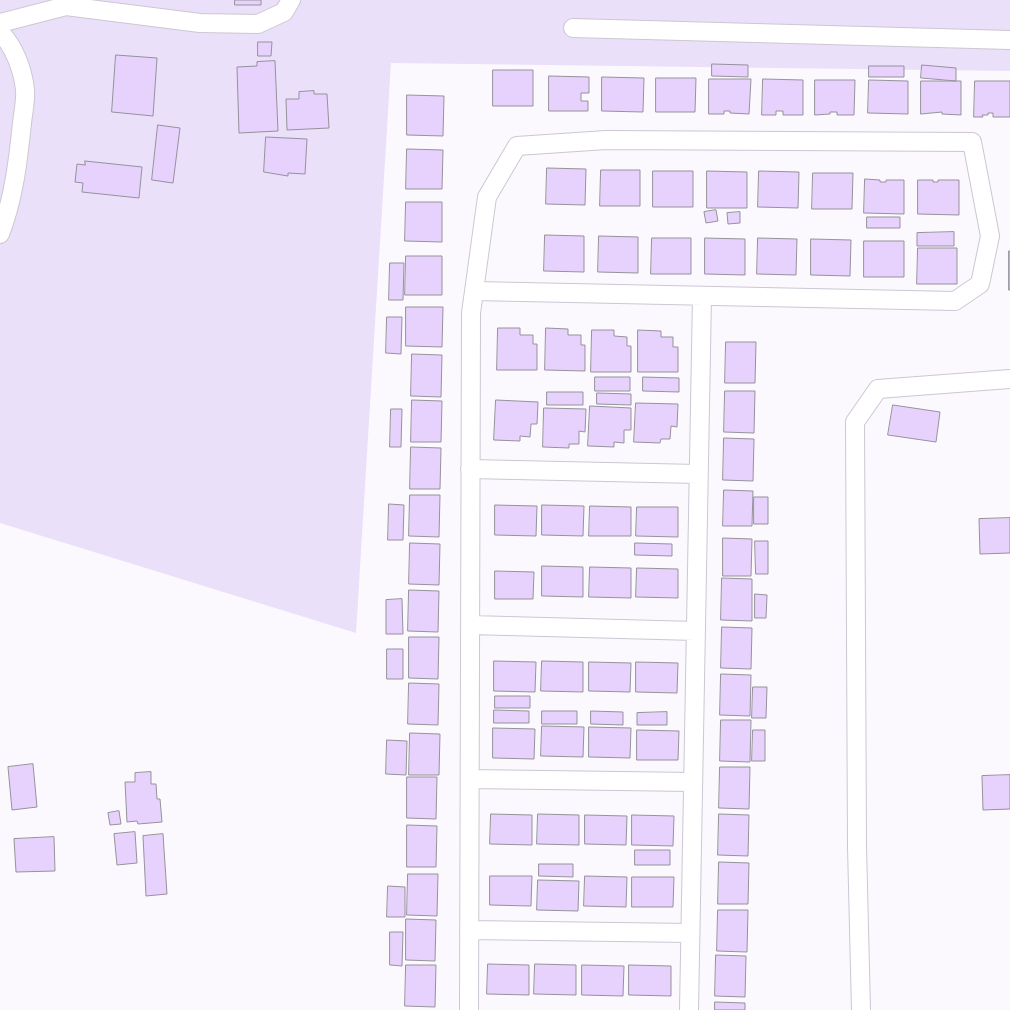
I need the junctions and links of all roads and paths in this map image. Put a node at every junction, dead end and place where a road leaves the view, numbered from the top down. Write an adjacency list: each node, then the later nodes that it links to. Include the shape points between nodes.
1 (291, 0): 2 (street, via 284,12 258,24 200,23 66,6)
2 (0, 23)
3 (573, 28): 5 (street)
4 (0, 32): 6 (street, via 18,63 25,91 10,204)
5 (1010, 40)
6 (0, 234)
7 (474, 291): 8 (street); 8 (street, via 487,197 517,146 606,140 972,142 990,236 980,284 955,301); 10 (street, via 471,313)
8 (702, 296): 11 (street)
9 (1010, 379): 20 (street, via 878,389 855,422)
10 (470, 469): 11 (street); 12 (street)
11 (698, 474): 13 (street)
12 (470, 626): 13 (street); 14 (street)
13 (696, 632): 15 (street)
14 (470, 779): 15 (street); 16 (street)
15 (693, 782): 17 (street)
16 (469, 930): 17 (street); 18 (street)
17 (690, 933): 19 (street)
18 (469, 1010)
19 (689, 1010)
20 (860, 1010)

